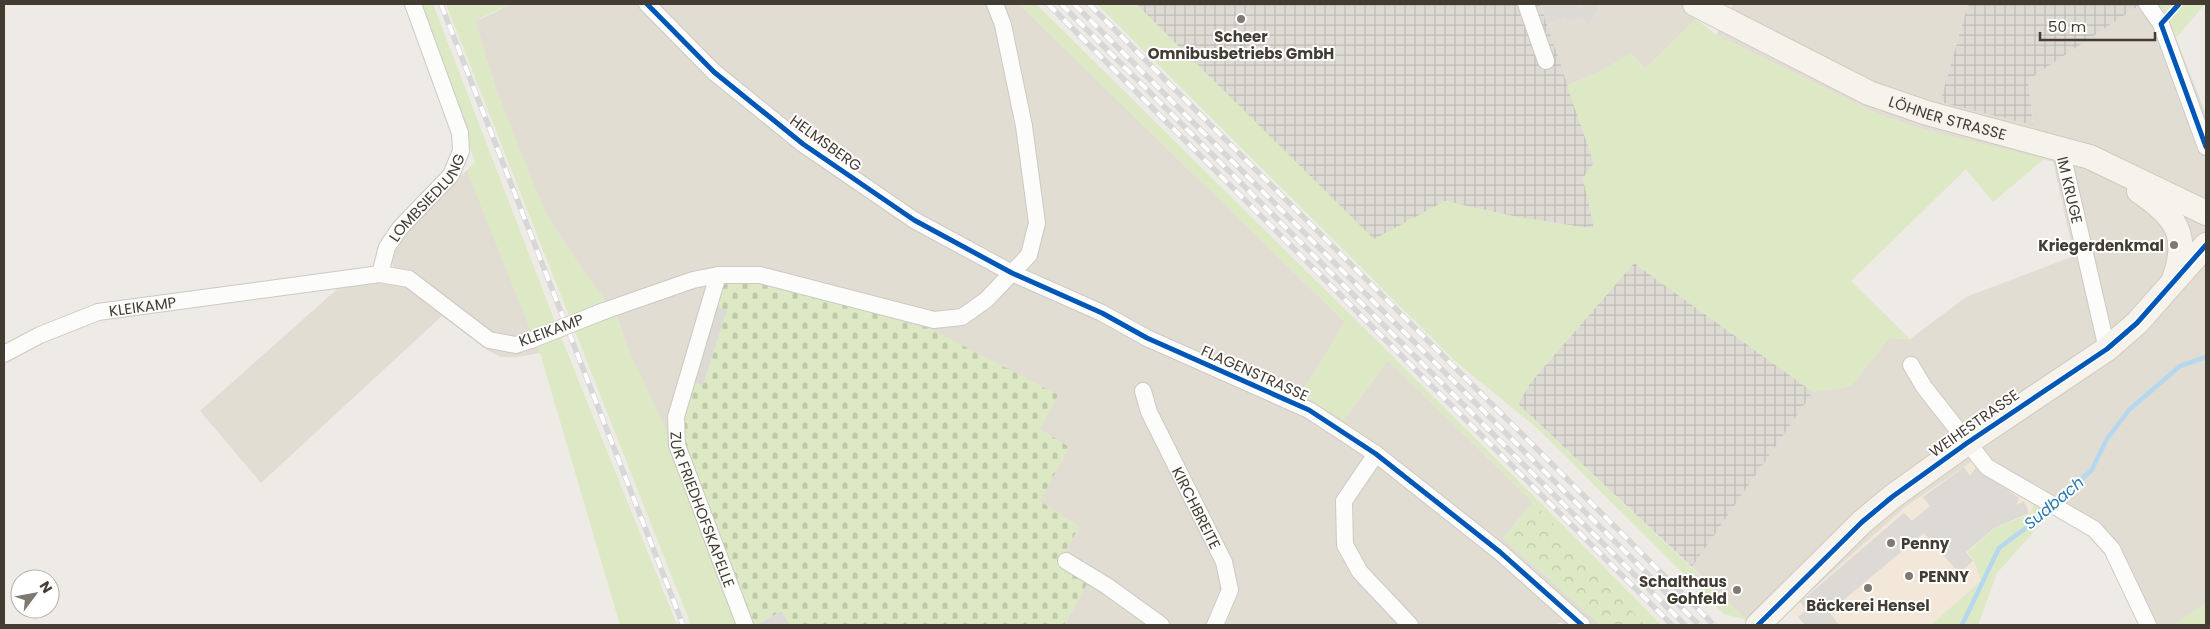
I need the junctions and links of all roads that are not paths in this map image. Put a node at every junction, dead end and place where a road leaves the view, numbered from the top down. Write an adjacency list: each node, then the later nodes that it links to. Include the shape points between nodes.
1 (413, 4): 14 (street, LOMBSIEDLUNG, via 460,132 461,151 452,175 400,228 387,247)
2 (647, 4): 13 (street, HELMSBERG, via 714,72 803,144 914,220)
3 (995, 4): 13 (street, via 1003,26 1024,126 1038,223 1029,255)
4 (1526, 4): 7 (street)
5 (1695, 4): 9 (main road, LÖHNER STRASSE, via 1869,93 1927,113)
6 (2148, 4): 8 (street, via 2161,24)
7 (1546, 61)
8 (2206, 147)
9 (2061, 149): 10 (main road, LÖHNER STRASSE); 17 (street, IM KRUGE)
10 (2090, 157): 11 (main road, LÖHNER STRASSE); 16 (main road, WEIHESTRASSE, via 2159,205 2173,221 2182,248)
11 (2206, 213)
12 (2206, 246): 16 (main road, WEIHESTRASSE)
13 (1012, 273): 15 (street, KLEIKAMP, via 986,300 962,317 934,320 760,275); 22 (street, FLAGENSTRASSE, via 1309,410)
14 (380, 274): 15 (street, KLEIKAMP, bridge, via 409,279 489,340 516,345 693,280); 18 (street, KLEIKAMP, via 98,312 40,335)
15 (718, 275): 24 (street, ZUR FRIEDHOFSKAPELLE, via 676,417 677,445)
16 (2170, 288): 17 (main road, WEIHESTRASSE, via 2138,323)
17 (2107, 348): 21 (main road, WEIHESTRASSE)
18 (4, 354)
19 (1910, 365): 21 (street, WEIHESTRASSE)
20 (1143, 391): 26 (street, KIRCHBREITE, via 1149,412 1224,562 1230,590)
21 (1967, 442): 29 (main road, WEIHESTRASSE, via 1862,522); 30 (street, via 1987,467 2094,529 2112,548)
22 (1376, 454): 27 (street, via 1344,501 1345,545 1360,572); 28 (street, FLAGENSTRASSE, via 1500,552)
23 (1066, 561): 25 (street)
24 (745, 625)
25 (1161, 625)
26 (1215, 625)
27 (1410, 625)
28 (1582, 625)
29 (1758, 625)
30 (2148, 625)

